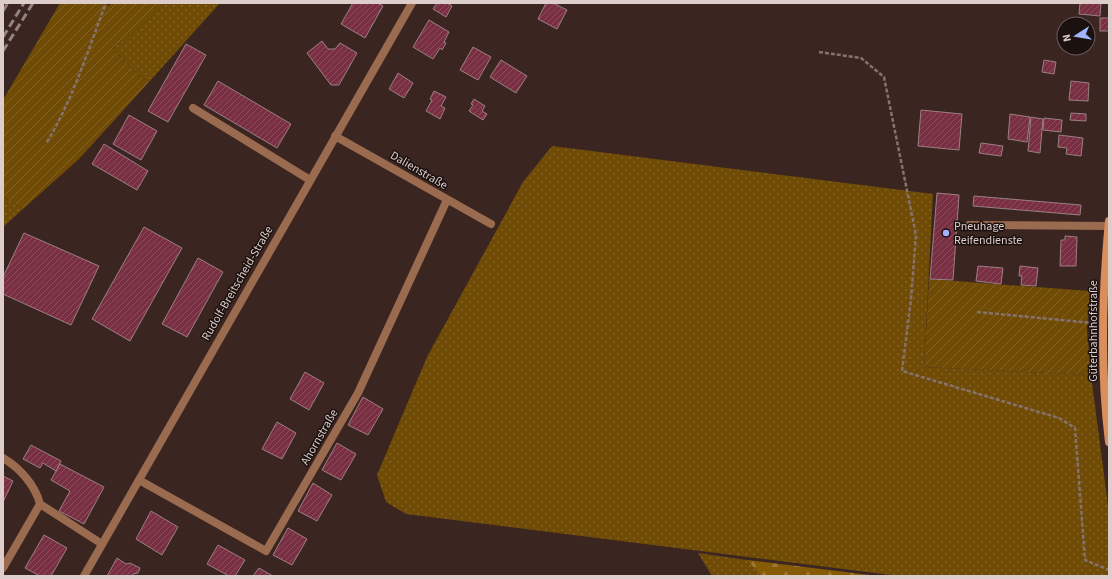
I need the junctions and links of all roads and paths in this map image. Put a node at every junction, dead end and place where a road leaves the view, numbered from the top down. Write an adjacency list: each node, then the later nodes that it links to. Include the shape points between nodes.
1 (106, 3): 6 (path, via 68,101)
2 (412, 3): 5 (street, Rudolf-Breitscheid-Straße)
3 (819, 52): 21 (path, via 861,58 884,77 916,235 902,371 1059,418 1075,428 1085,560)
4 (193, 108): 7 (street)
5 (335, 136): 7 (street, Rudolf-Breitscheid-Straße); 8 (street, Dalienstraße)
6 (47, 142)
7 (310, 180): 17 (street, Rudolf-Breitscheid-Straße)
8 (447, 200): 10 (street, Dalienstraße); 17 (street, Ahornstraße, via 358,393 266,551)
9 (1109, 221): 12 (main road, Güterbahnhofstraße)
10 (491, 224)
11 (968, 224): 12 (street)
12 (1108, 226): 14 (main road, Güterbahnhofstraße)
13 (977, 312): 14 (path)
14 (1103, 324): 15 (main road, Güterbahnhofstraße, via 1102,353)
15 (1109, 442)
16 (3, 458): 18 (street, via 29,480)
17 (138, 480): 19 (street, Rudolf-Breitscheid-Straße)
18 (40, 504): 19 (street); 20 (street)
19 (102, 544): 22 (street, Rudolf-Breitscheid-Straße)
20 (3, 568)
21 (1109, 570)
22 (84, 576)

